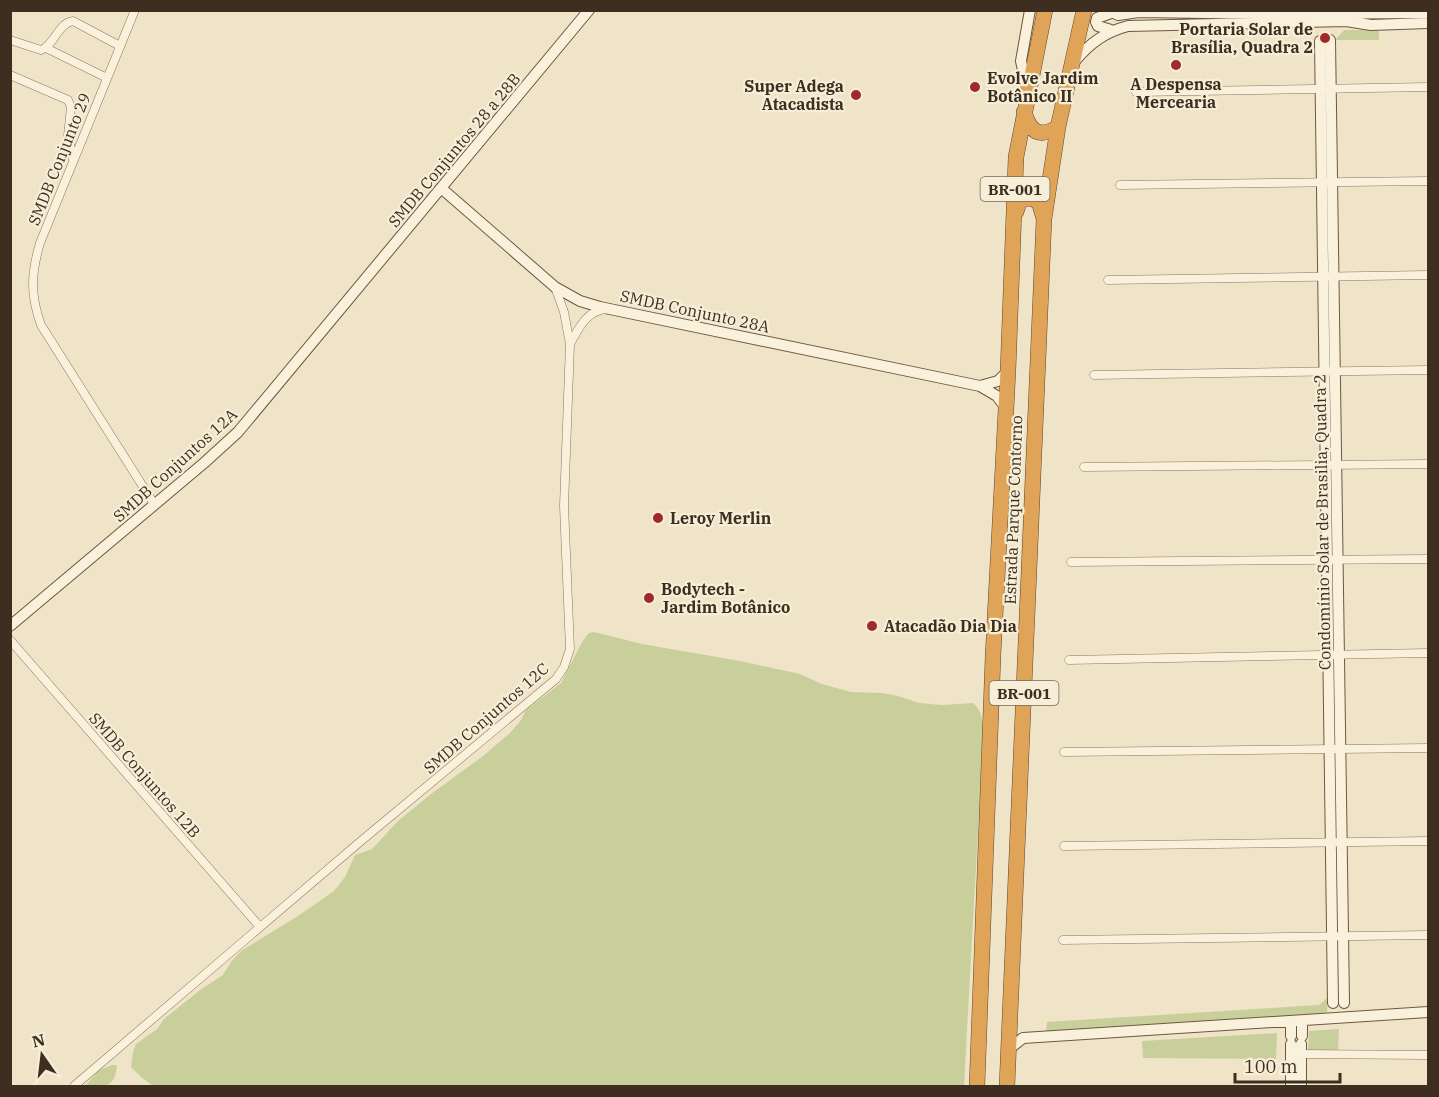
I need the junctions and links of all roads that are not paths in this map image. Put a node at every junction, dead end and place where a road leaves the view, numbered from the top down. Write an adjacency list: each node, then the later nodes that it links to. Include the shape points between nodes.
1 (135, 10): 16 (street, SMDB Conjunto 29)
2 (589, 10): 31 (street, SMDB Conjuntos 28 a 28B)
3 (1030, 10): 24 (street, via 1021,61)
4 (1045, 10): 24 (highway, Estrada Parque Contorno / BR-001)
5 (1084, 10): 18 (highway, Estrada Parque Contorno / BR-001)
6 (1145, 11): 7 (street, via 1118,15); 11 (street); 13 (street)
7 (1110, 12): 14 (street, via 1096,22)
8 (1371, 12): 9 (street); 12 (street); 13 (street)
9 (1428, 13)
10 (1428, 23): 12 (street)
11 (1147, 25): 13 (street); 14 (street)
12 (1371, 25): 13 (street, via 1346,21)
13 (1325, 27): 22 (street, Condomínio Solar de Brasilia, Quadra 2)
14 (1111, 30): 18 (street, via 1091,43)
15 (10, 40): 17 (street, via 34,49)
16 (120, 46): 17 (street, via 73,21 64,25); 20 (street, SMDB Conjunto 29)
17 (46, 48): 20 (street)
18 (1072, 64): 26 (highway, Estrada Parque Contorno / BR-001)
19 (10, 75): 27 (street, via 68,100)
20 (107, 78): 27 (street, SMDB Conjunto 29)
21 (1428, 87): 22 (street)
22 (1326, 88): 23 (street); 29 (street, Condomínio Solar de Brasilia, Quadra 2)
23 (1136, 92)
24 (1028, 93): 25 (highway, Estrada Parque Contorno / BR-001)
25 (1024, 112): 26 (highway, via 1028,125 1038,133 1049,133); 33 (highway, Estrada Parque Contorno / BR-001, via 1016,157)
26 (1058, 127): 32 (highway, Estrada Parque Contorno / BR-001)
27 (73, 159): 50 (street, SMDB Conjunto 29, via 34,263 34,307 55,349)
28 (1428, 181): 29 (street)
29 (1327, 182): 30 (street); 35 (street, Condomínio Solar de Brasilia, Quadra 2)
30 (1120, 185)
31 (441, 188): 37 (street, SMDB Conjunto 28A); 38 (street, SMDB Conjuntos 28 a 28B)
32 (1044, 219): 33 (highway, via 1038,202 1031,198 1020,200); 72 (highway, Estrada Parque Contorno / BR-001)
33 (1014, 220): 42 (highway, Estrada Parque Contorno / BR-001)
34 (1428, 275): 35 (street)
35 (1328, 277): 36 (street); 43 (street, Condomínio Solar de Brasilia, Quadra 2)
36 (1108, 280)
37 (555, 287): 39 (street, SMDB Conjunto 28A, via 580,301); 40 (street, SMDB Conjuntos 12C)
38 (342, 309): 50 (street, SMDB Conjuntos 12A, via 238,432)
39 (610, 309): 40 (street, SMDB Conjuntos 12C, via 594,311); 45 (street, SMDB Conjunto 28A)
40 (570, 344): 65 (street, SMDB Conjuntos 12C, via 564,506 570,649 564,667 526,705)
41 (1428, 370): 43 (street)
42 (1008, 371): 45 (street, via 998,381); 46 (highway, Estrada Parque Contorno / BR-001)
43 (1330, 371): 44 (street); 48 (street, Condomínio Solar de Brasilia, Quadra 2)
44 (1094, 375)
45 (980, 386): 46 (street, via 997,396)
46 (1005, 407): 78 (highway, Estrada Parque Contorno / BR-001)
47 (1428, 464): 48 (street)
48 (1331, 465): 49 (street); 51 (street, Condomínio Solar de Brasilia, Quadra 2)
49 (1084, 467)
50 (154, 504): 54 (street, SMDB Conjuntos 12A)
51 (1332, 559): 52 (street); 53 (street); 57 (street, Condomínio Solar de Brasilia, Quadra 2)
52 (1428, 559)
53 (1071, 562)
54 (10, 626)
55 (10, 640): 65 (street, SMDB Conjuntos 12B)
56 (1428, 653): 57 (street)
57 (1333, 655): 58 (street); 60 (street, Condomínio Solar de Brasilia, Quadra 2)
58 (1069, 660)
59 (1428, 748): 60 (street)
60 (1335, 749): 61 (street); 63 (street, Condomínio Solar de Brasilia, Quadra 2)
61 (1064, 752)
62 (1428, 841): 63 (street)
63 (1336, 842): 64 (street); 67 (street, Condomínio Solar de Brasilia, Quadra 2)
64 (1064, 846)
65 (260, 927): 77 (street, SMDB Conjuntos 12C)
66 (1428, 935): 67 (street)
67 (1337, 936): 68 (street); 69 (street, Condomínio Solar de Brasilia, Quadra 2)
68 (1063, 940)
69 (1338, 1007): 70 (street); 71 (street)
70 (1428, 1012)
71 (1297, 1022): 73 (street); 74 (street)
72 (1009, 1029): 73 (street); 75 (highway, Estrada Parque Contorno / BR-001)
73 (1023, 1038): 75 (street)
74 (1296, 1042): 76 (street); 80 (street); 81 (street)
75 (1008, 1049): 79 (highway, Estrada Parque Contorno / BR-001)
76 (1428, 1055)
77 (74, 1086)
78 (977, 1086)
79 (1007, 1086)
80 (1291, 1086)
81 (1301, 1086)

